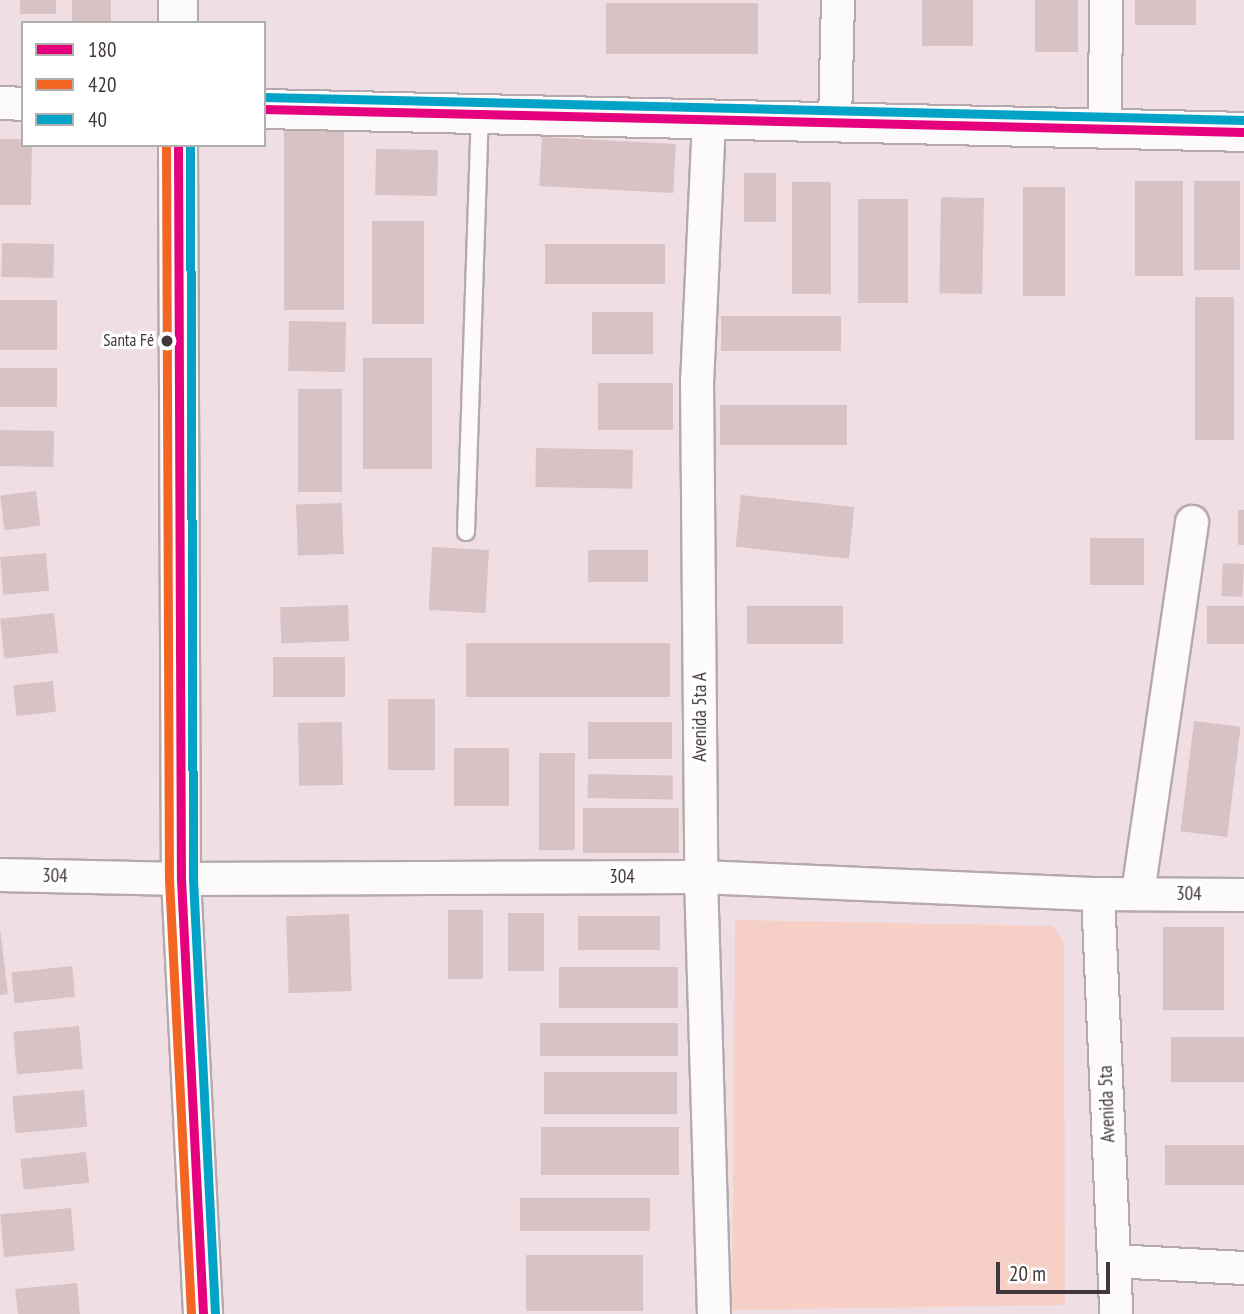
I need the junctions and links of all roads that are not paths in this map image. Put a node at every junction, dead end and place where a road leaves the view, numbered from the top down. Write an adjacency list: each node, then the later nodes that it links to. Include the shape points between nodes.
1 (178, 0): 4 (main road)
2 (838, 0): 10 (street)
3 (1106, 0): 11 (street)
4 (178, 21)
5 (0, 103): 6 (street)
6 (21, 104)
7 (266, 109): 8 (main road)
8 (480, 113): 9 (main road); 15 (lane)
9 (709, 120): 10 (main road); 17 (street, Avenida 5ta A, via 697,380)
10 (835, 122): 11 (main road)
11 (1105, 130): 12 (main road)
12 (1244, 132)
13 (178, 147): 18 (main road)
14 (1192, 522): 19 (street)
15 (467, 532)
16 (0, 875): 18 (street, 304)
17 (701, 877): 18 (street, 304); 20 (street, 304); 25 (street, Avenida 5ta A)
18 (181, 879): 24 (main road)
19 (1138, 893): 20 (street, 304); 21 (street, 304)
20 (1098, 894): 22 (street, Avenida 5ta)
21 (1244, 895)
22 (1114, 1261): 23 (street); 26 (street, Avenida 5ta)
23 (1244, 1268)
24 (203, 1314)
25 (714, 1314)
26 (1116, 1314)

